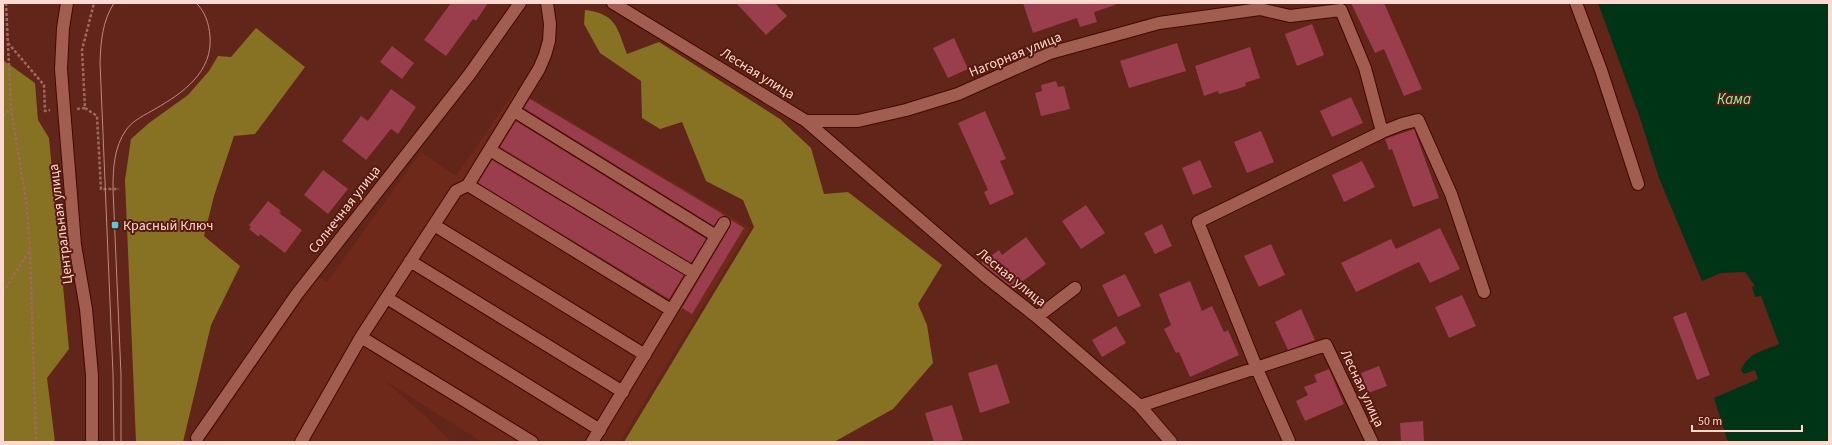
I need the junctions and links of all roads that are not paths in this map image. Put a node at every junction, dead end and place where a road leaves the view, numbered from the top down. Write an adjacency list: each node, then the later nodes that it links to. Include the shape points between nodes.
1 (67, 3): 31 (street, Центральная улица, via 63,28 63,96 75,245 86,309 92,375)
2 (520, 3): 29 (street, Солнечная улица, via 469,75 297,294)
3 (547, 3): 7 (street, via 550,24 545,55)
4 (613, 3): 8 (street, Лесная улица)
5 (1576, 3): 11 (street)
6 (1262, 6): 8 (street, Нагорная улица, via 1159,23 1050,52 958,94 906,110 858,121); 9 (street, Нагорная улица, via 1290,16 1341,10 1365,68)
7 (514, 111): 10 (street); 15 (street)
8 (806, 121): 22 (street, Лесная улица, via 985,276)
9 (1382, 132): 19 (street, via 1418,120 1451,194); 25 (street, via 1198,222)
10 (490, 150): 12 (street); 17 (street)
11 (1638, 184)
12 (468, 185): 14 (street, via 456,191); 21 (street)
13 (724, 223): 15 (street)
14 (434, 225): 16 (street); 24 (street)
15 (716, 236): 17 (street)
16 (410, 261): 20 (street); 26 (street)
17 (694, 273): 21 (street)
18 (1074, 288): 22 (street)
19 (1484, 292)
20 (387, 298): 23 (street); 28 (street)
21 (671, 310): 24 (street)
22 (1037, 317): 27 (street, Лесная улица)
23 (361, 337): 32 (street); 33 (street)
24 (645, 355): 26 (street)
25 (1257, 369): 27 (street, Лесная улица); 30 (street); 36 (street, Лесная улица, via 1326,345)
26 (623, 392): 28 (street)
27 (1140, 406): 35 (street)
28 (600, 430): 34 (street)
29 (197, 438)
30 (1289, 441)
31 (92, 442)
32 (301, 442)
33 (532, 442)
34 (592, 442)
35 (1171, 442)
36 (1372, 442)

